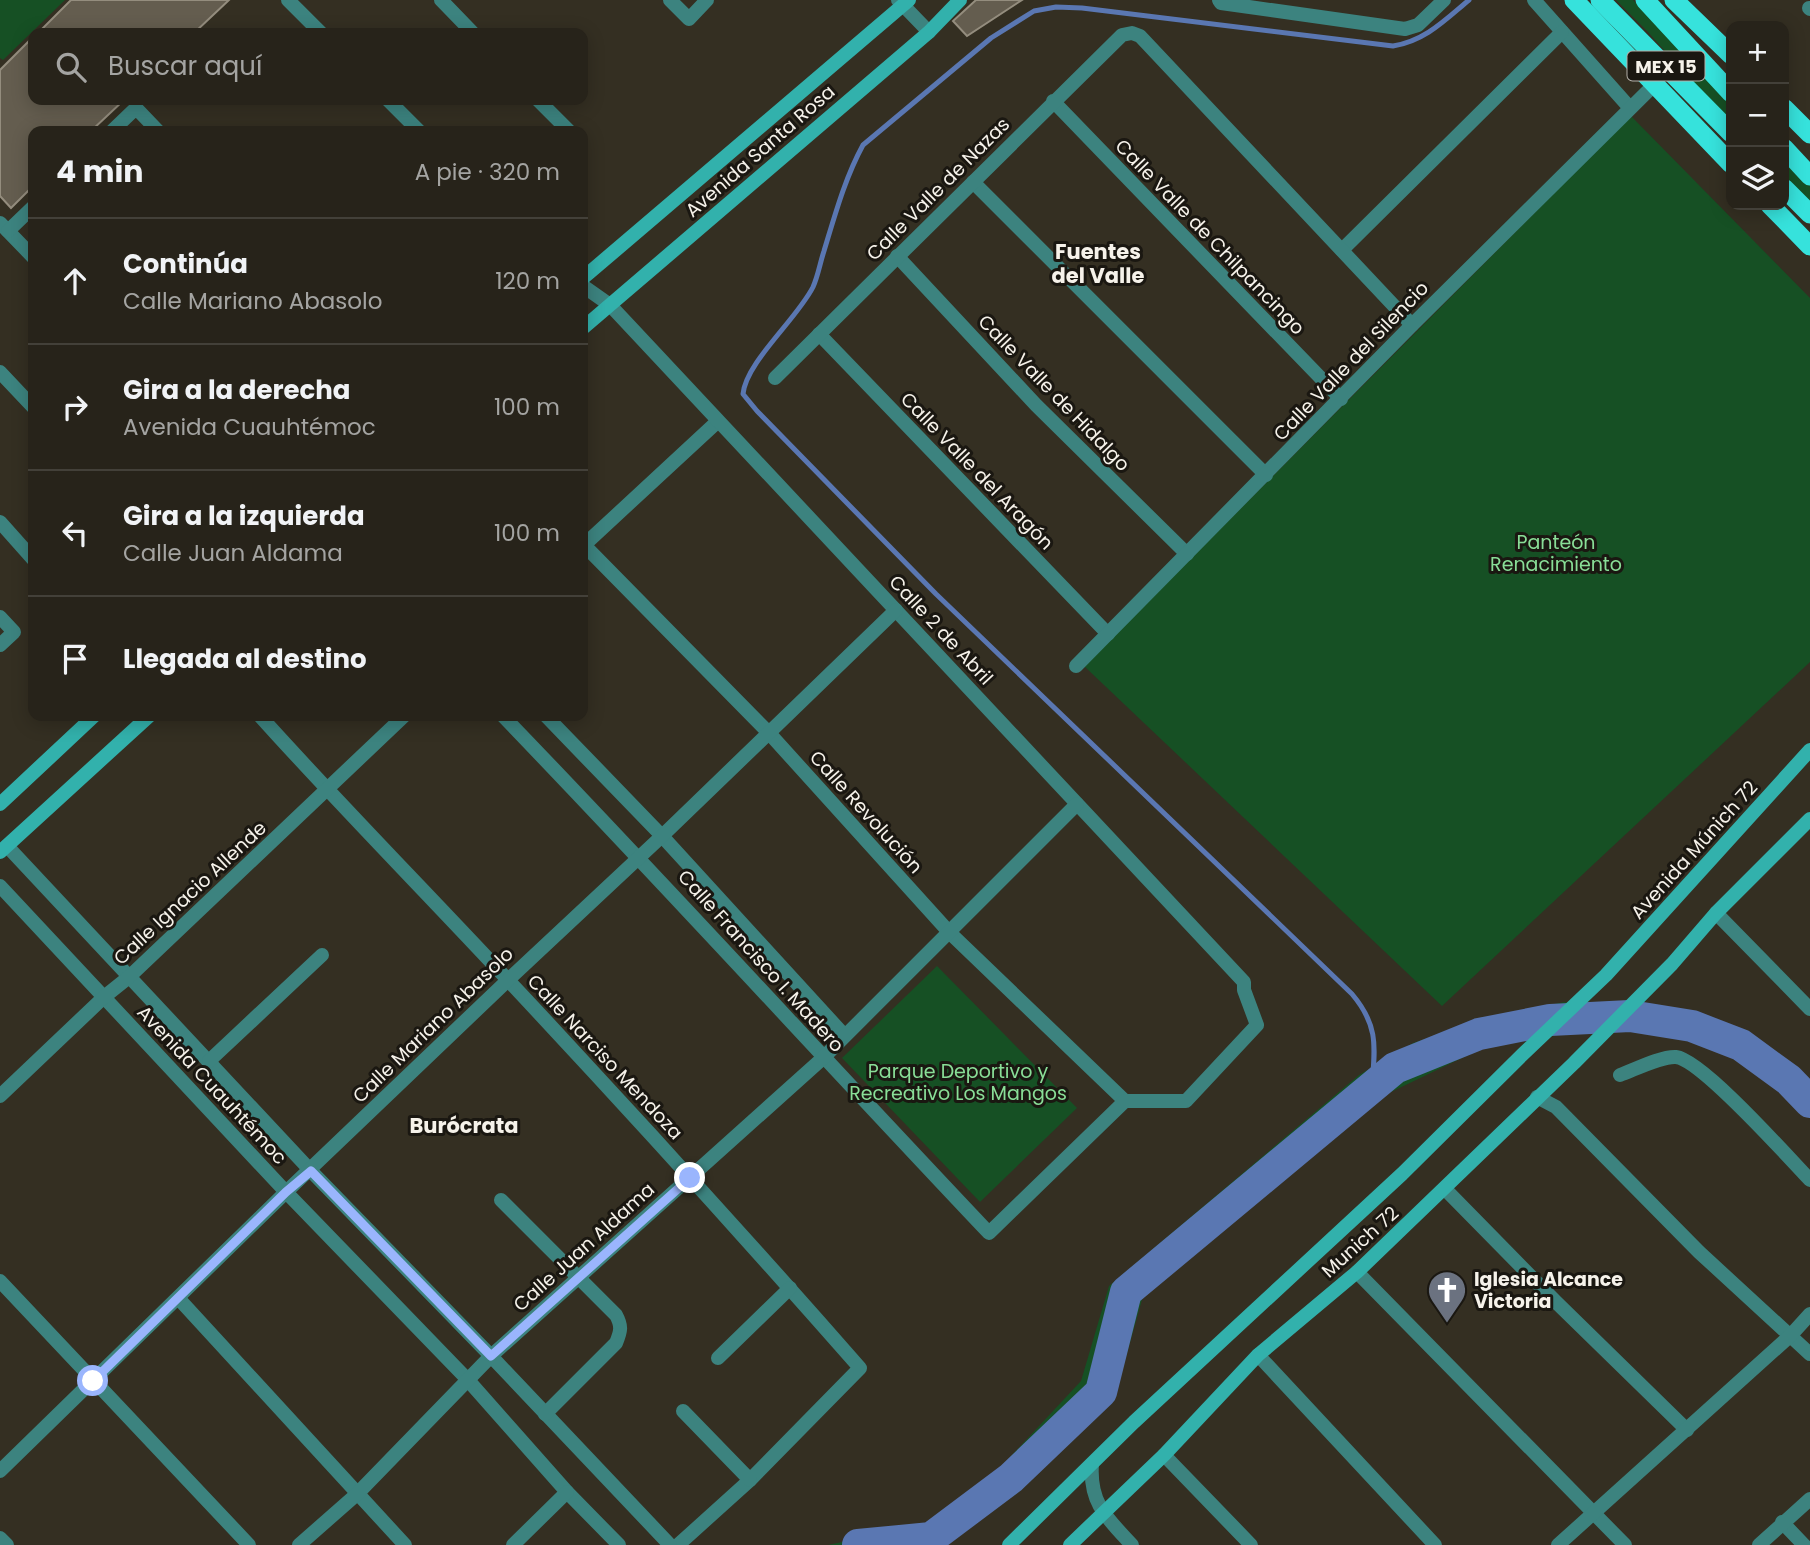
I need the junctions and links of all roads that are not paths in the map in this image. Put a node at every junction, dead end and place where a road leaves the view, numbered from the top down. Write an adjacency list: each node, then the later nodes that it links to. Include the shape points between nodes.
1 (288, 0): 14 (street)
2 (441, 0): 15 (street)
3 (670, 0): 4 (street, via 688,19)
4 (707, 0)
5 (960, 0): 16 (main road, Avenida Santa Rosa)
6 (1219, 0): 7 (street, via 1405,29 1418,26)
7 (1444, 0)
8 (1534, 0): 17 (street)
9 (1574, 0): 19 (highway)
10 (1600, 0): 30 (highway, MEX 15)
11 (1645, 0): 20 (highway, MEX 15)
12 (1674, 0): 18 (highway)
13 (904, 2): 16 (street); 45 (main road, Avenida Santa Rosa)
14 (316, 28)
15 (469, 28)
16 (929, 32): 47 (main road, Avenida Santa Rosa)
17 (1562, 32): 24 (street); 42 (street)
18 (1726, 50)
19 (1655, 84): 24 (street, Calle Valle del Silencio); 33 (highway)
20 (1726, 88)
21 (1053, 101): 35 (street, Calle Valle de Nazas); 42 (street, Calle Valle de Nazas, via 1122,35 1140,36); 53 (street, Calle Valle de Chilpancingo)
22 (393, 105): 28 (street)
23 (543, 105): 29 (street)
24 (1630, 108): 49 (street, Calle Valle del Silencio)
25 (1789, 113): 31 (highway)
26 (117, 126): 27 (street, via 136,108)
27 (153, 126)
28 (414, 126)
29 (564, 126)
30 (1726, 128)
31 (1810, 134)
32 (1789, 153): 34 (highway)
33 (1726, 159)
34 (1810, 176)
35 (973, 182): 44 (street, Calle Valle de Nazas); 56 (street)
36 (1789, 193): 37 (highway)
37 (1804, 209)
38 (28, 210): 40 (street)
39 (1775, 210): 41 (highway)
40 (4, 227): 43 (street)
41 (1810, 246)
42 (1342, 250): 49 (street)
43 (28, 252)
44 (897, 256): 50 (street, Calle Valle de Nazas); 61 (street, Calle Valle de Hidalgo, via 1036,405)
45 (588, 274)
46 (588, 290): 47 (street, Calle 2 de Abril)
47 (610, 305): 48 (main road, Avenida Santa Rosa); 55 (street, Calle 2 de Abril)
48 (588, 324)
49 (1412, 325): 53 (street, Calle Valle del Silencio)
50 (819, 334): 52 (street, Calle Valle de Nazas); 64 (street, Calle Valle del Aragón)
51 (0, 372): 54 (street)
52 (775, 378)
53 (1341, 399): 56 (street, Calle Valle del Silencio)
54 (28, 402)
55 (717, 422): 58 (street); 62 (street, Calle 2 de Abril)
56 (1266, 475): 61 (street, Calle Valle del Silencio)
57 (0, 522): 60 (street)
58 (588, 540)
59 (588, 550): 73 (street, Calle Revolución)
60 (28, 553)
61 (1187, 554): 64 (street, Calle Valle del Silencio)
62 (896, 610): 73 (street, Calle Mariano Abasolo); 76 (street, Calle 2 de Abril)
63 (0, 617): 65 (street, via 14,632)
64 (1108, 634): 66 (street, Calle Valle del Silencio)
65 (0, 645)
66 (1076, 666)
67 (89, 721): 77 (main road)
68 (144, 721): 80 (main road)
69 (264, 721): 75 (street, Calle Narciso Mendoza)
70 (399, 721): 75 (street, Calle Ignacio Allende)
71 (508, 721): 81 (street, Calle Francisco I. Madero)
72 (551, 721): 79 (street, Calle Francisco I. Madero)
73 (769, 733): 79 (street, Calle Mariano Abasolo); 84 (street, Calle Revolución)
74 (1810, 750): 86 (main road, Avenida Múnich 72)
75 (327, 791): 87 (street, Calle Ignacio Allende); 88 (street, Calle Narciso Mendoza)
76 (1077, 803): 84 (street, Calle Juan Aldama); 97 (street, Calle 2 de Abril, via 1244,982 1257,1025 1186,1101)
77 (0, 804)
78 (1808, 823): 83 (main road)
79 (662, 836): 81 (street, Calle Mariano Abasolo); 91 (street, Calle Francisco I. Madero)
80 (3, 849): 87 (street, Avenida Cuauhtémoc)
81 (639, 857): 88 (street, Calle Mariano Abasolo); 92 (street, Calle Francisco I. Madero)
82 (0, 886): 89 (street, Avenida Cuauhtémoc)
83 (1716, 913): 90 (street); 96 (main road, Munich 72, via 1672,964)
84 (949, 932): 91 (street, Calle Juan Aldama); 97 (street, Calle Revolución)
85 (322, 955): 93 (street)
86 (1606, 975): 121 (main road, Munich 72, via 1402,1174)
87 (129, 977): 89 (street, Calle Ignacio Allende); 93 (street, Avenida Cuauhtémoc)
88 (508, 980): 98 (street, Calle Mariano Abasolo); 99 (street, Calle Narciso Mendoza)
89 (104, 997): 95 (street, Calle Ignacio Allende); 102 (street, Avenida Cuauhtémoc)
90 (1810, 1009)
91 (844, 1035): 92 (street, Calle Juan Aldama)
92 (823, 1058): 97 (street, Calle Francisco I. Madero, via 989,1233); 99 (street, Calle Juan Aldama)
93 (209, 1061): 98 (street, Avenida Cuauhtémoc)
94 (1620, 1075): 100 (street, via 1667,1058 1685,1060 1735,1101)
95 (0, 1096)
96 (1537, 1097): 101 (main road, Munich 72); 110 (street, via 1556,1107 1699,1252)
97 (1125, 1101)
98 (311, 1171): 102 (street, Calle Mariano Abasolo); 113 (street, Avenida Cuauhtémoc)
99 (690, 1178): 105 (street, Calle Juan Aldama); 107 (street, Calle Narciso Mendoza)
100 (1810, 1180)
101 (1445, 1189): 104 (main road, Munich 72); 119 (street)
102 (286, 1192): 108 (street, Calle Mariano Abasolo); 115 (street, Avenida Cuauhtémoc)
103 (501, 1200): 105 (street)
104 (1357, 1272): 112 (main road, Munich 72); 127 (street)
105 (578, 1279): 113 (street, Calle Juan Aldama); 118 (street, via 616,1315 621,1333)
106 (0, 1281): 116 (street)
107 (790, 1288): 114 (street); 123 (street, Calle Narciso Mendoza, via 860,1368)
108 (179, 1299): 116 (street, Calle Mariano Abasolo); 125 (street)
109 (1810, 1314): 110 (street)
110 (1791, 1335): 111 (street); 119 (street)
111 (1810, 1354)
112 (1258, 1355): 120 (main road, Munich 72); 143 (street)
113 (491, 1356): 115 (street, Calle Juan Aldama); 118 (street, Avenida Cuauhtémoc)
114 (718, 1357)
115 (467, 1380): 124 (street, Avenida Cuauhtémoc); 125 (street, Calle Juan Aldama)
116 (93, 1381): 122 (street, Calle Mariano Abasolo); 132 (street)
117 (683, 1411): 123 (street)
118 (545, 1414): 137 (street, Avenida Cuauhtémoc)
119 (1686, 1430): 127 (street)
120 (1164, 1455): 128 (main road, Munich 72); 142 (street)
121 (1091, 1464): 128 (street, via 1091,1487); 139 (main road, Munich 72)
122 (0, 1471)
123 (750, 1480): 138 (street)
124 (566, 1492): 135 (street); 136 (street, Avenida Cuauhtémoc)
125 (357, 1494): 133 (street, Calle Juan Aldama); 134 (street)
126 (1810, 1499): 129 (street)
127 (1595, 1512): 144 (street); 145 (street)
128 (1104, 1515): 140 (main road, Munich 72); 141 (street)
129 (1782, 1522): 146 (street); 147 (street)
130 (0, 1538): 131 (street)
131 (7, 1545)
132 (249, 1545)
133 (299, 1545)
134 (405, 1545)
135 (513, 1545)
136 (619, 1545)
137 (670, 1545)
138 (678, 1545)
139 (1009, 1545)
140 (1070, 1545)
141 (1132, 1545)
142 (1251, 1545)
143 (1435, 1545)
144 (1558, 1545)
145 (1625, 1545)
146 (1759, 1545)
147 (1804, 1545)

